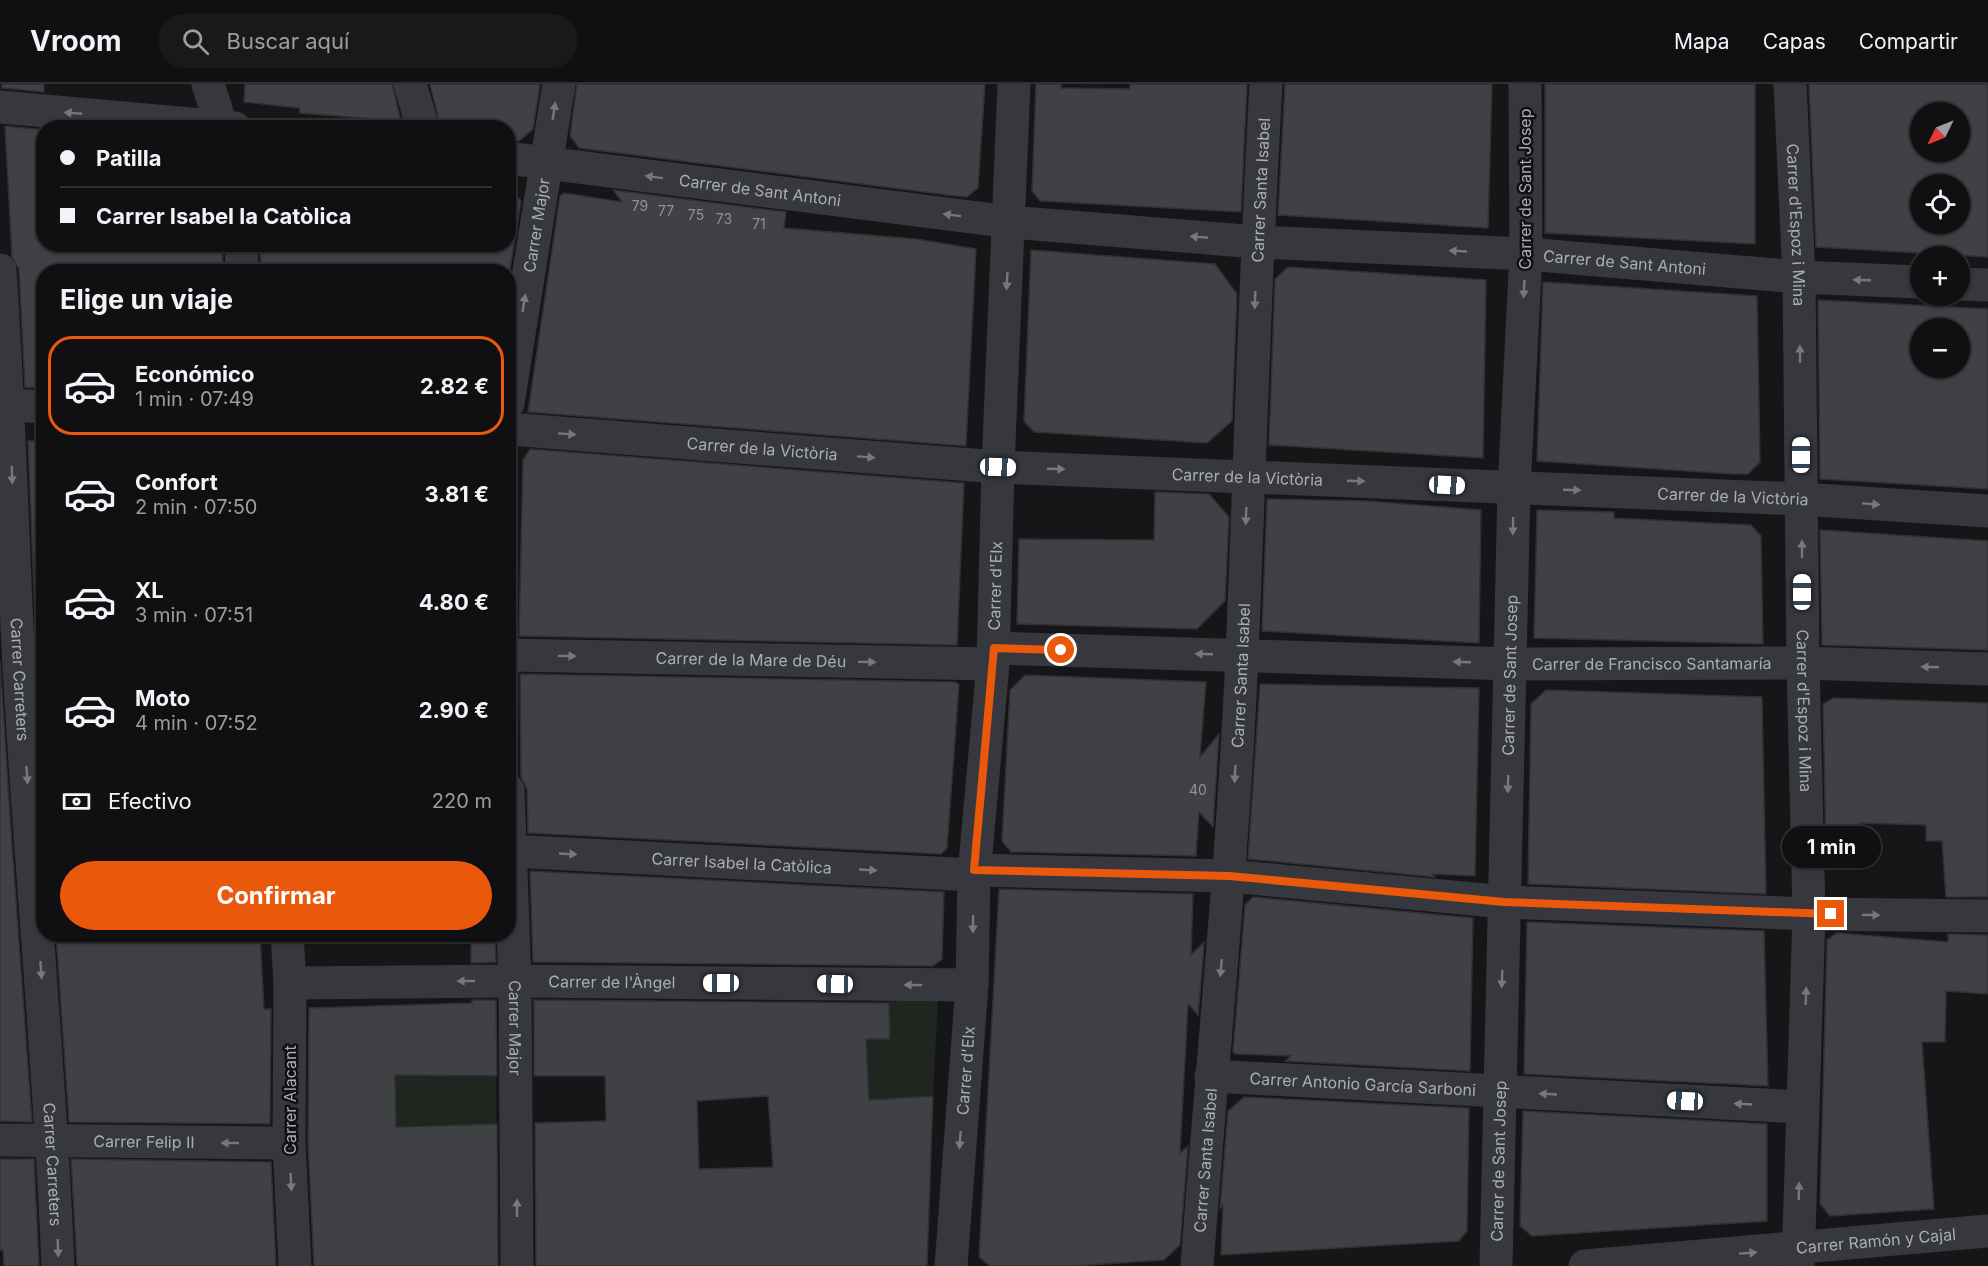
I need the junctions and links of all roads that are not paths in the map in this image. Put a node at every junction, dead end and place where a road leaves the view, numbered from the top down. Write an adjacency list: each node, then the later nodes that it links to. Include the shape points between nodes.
1 (208, 84): 10 (street)
2 (410, 84): 11 (street)
3 (559, 84): 13 (street, Carrer Major, one-way to 3)
4 (1014, 84): 14 (street, Carrer d'Elx)
5 (1266, 84): 15 (street, Carrer Santa Isabel)
6 (1525, 84): 16 (street, Carrer de Sant Josep)
7 (1790, 84): 18 (street, Carrer d'Espoz i Mina)
8 (0, 107): 9 (street, one-way to 8)
9 (147, 120)
10 (223, 120)
11 (421, 120)
12 (516, 159): 13 (street, Carrer de Sant Antoni)
13 (546, 163): 14 (street, Carrer de Sant Antoni, one-way to 13); 22 (street, Carrer Major, one-way to 13)
14 (1010, 222): 15 (street, Carrer de Sant Antoni, one-way to 14); 26 (street, Carrer d'Elx, one-way to 26)
15 (1257, 242): 16 (street, Carrer de Sant Antoni, one-way to 15); 27 (street, Carrer Santa Isabel, one-way to 27)
16 (1526, 254): 18 (street, Carrer de Sant Antoni); 28 (street, Carrer de Sant Josep, one-way to 28)
17 (0, 270): 23 (street, Carrer Carreters)
18 (1799, 277): 19 (street, Carrer de Sant Antoni, one-way to 18); 29 (street, Carrer d'Espoz i Mina, one-way to 18)
19 (1910, 282)
20 (1970, 284): 21 (street)
21 (1988, 285)
22 (516, 352)
23 (4, 404): 24 (street); 36 (street, Carrer Carreters, one-way to 36)
24 (36, 406)
25 (516, 430): 26 (street, Carrer de la Victòria, one-way to 26)
26 (998, 467): 27 (street, Carrer de la Victòria, one-way to 27); 33 (street, Carrer d'Elx)
27 (1247, 476): 28 (street, Carrer de la Victòria, one-way to 28); 32 (street, Carrer Santa Isabel, one-way to 32)
28 (1514, 488): 29 (street, Carrer de la Victòria, one-way to 29); 35 (street, Carrer de Sant Josep, one-way to 35)
29 (1802, 499): 30 (street, Carrer de la Victòria, one-way to 30); 34 (street, Carrer d'Espoz i Mina, one-way to 29)
30 (1988, 511)
31 (516, 655): 33 (street, Carrer de la Mare de Déu, one-way to 33)
32 (1242, 655): 33 (street, Carrer de Francisco Santamaría, one-way to 33); 35 (street, Carrer de Francisco Santamaría, one-way to 32); 40 (street, Carrer Santa Isabel, one-way to 40)
33 (993, 656): 39 (street, Carrer d'Elx)
34 (1803, 663): 35 (street, Carrer de Francisco Santamaría); 37 (street, Carrer de Francisco Santamaría, one-way to 34); 43 (street, Carrer d'Espoz i Mina)
35 (1512, 664): 42 (street, Carrer de Sant Josep, one-way to 42)
36 (21, 667): 41 (street, Carrer Carreters, one-way to 41)
37 (1988, 669)
38 (516, 851): 39 (street, Carrer Isabel la Catòlica, one-way to 39)
39 (974, 872): 40 (street, Carrer Isabel la Catòlica); 50 (street, Carrer d'Elx, one-way to 50)
40 (1229, 876): 42 (street, Carrer Isabel la Catòlica); 51 (street, Carrer Santa Isabel, one-way to 51)
41 (36, 890)
42 (1504, 902): 43 (street, Carrer Isabel la Catòlica); 52 (street, Carrer de Sant Josep, one-way to 52)
43 (1809, 914): 44 (street, Carrer Isabel la Catòlica, one-way to 44); 53 (street, Carrer d'Espoz i Mina, one-way to 43)
44 (1988, 916)
45 (40, 942): 55 (street, Carrer Carreters, one-way to 55)
46 (287, 942): 49 (street, Carrer Alacant)
47 (514, 942): 48 (street, Carrer Major)
48 (515, 981): 49 (street, Carrer de l'Àngel, one-way to 49); 50 (street, Carrer de l'Àngel, one-way to 48); 61 (street, Carrer Major, one-way to 48)
49 (290, 983): 56 (street, Carrer Alacant)
50 (972, 985): 62 (street, Carrer d'Elx, one-way to 62)
51 (1211, 1076): 52 (street, Carrer Antonio García Sarboni); 63 (street, Carrer Santa Isabel)
52 (1499, 1091): 53 (street, Carrer Antonio García Sarboni, one-way to 52); 64 (street, Carrer de Sant Josep)
53 (1801, 1107): 58 (street, Carrer d'Espoz i Mina, one-way to 53)
54 (0, 1140): 55 (street, Carrer Felip II)
55 (53, 1142): 56 (street, Carrer Felip II, one-way to 55); 59 (street, Carrer Carreters, one-way to 59)
56 (289, 1143): 60 (street, Carrer Alacant, one-way to 60)
57 (1988, 1231): 58 (street, Carrer Ramón y Cajal)
58 (1798, 1258): 65 (street, Carrer Ramón y Cajal, one-way to 58)
59 (58, 1266)
60 (295, 1266)
61 (517, 1266)
62 (951, 1266)
63 (1197, 1266)
64 (1496, 1266)
65 (1585, 1266)

